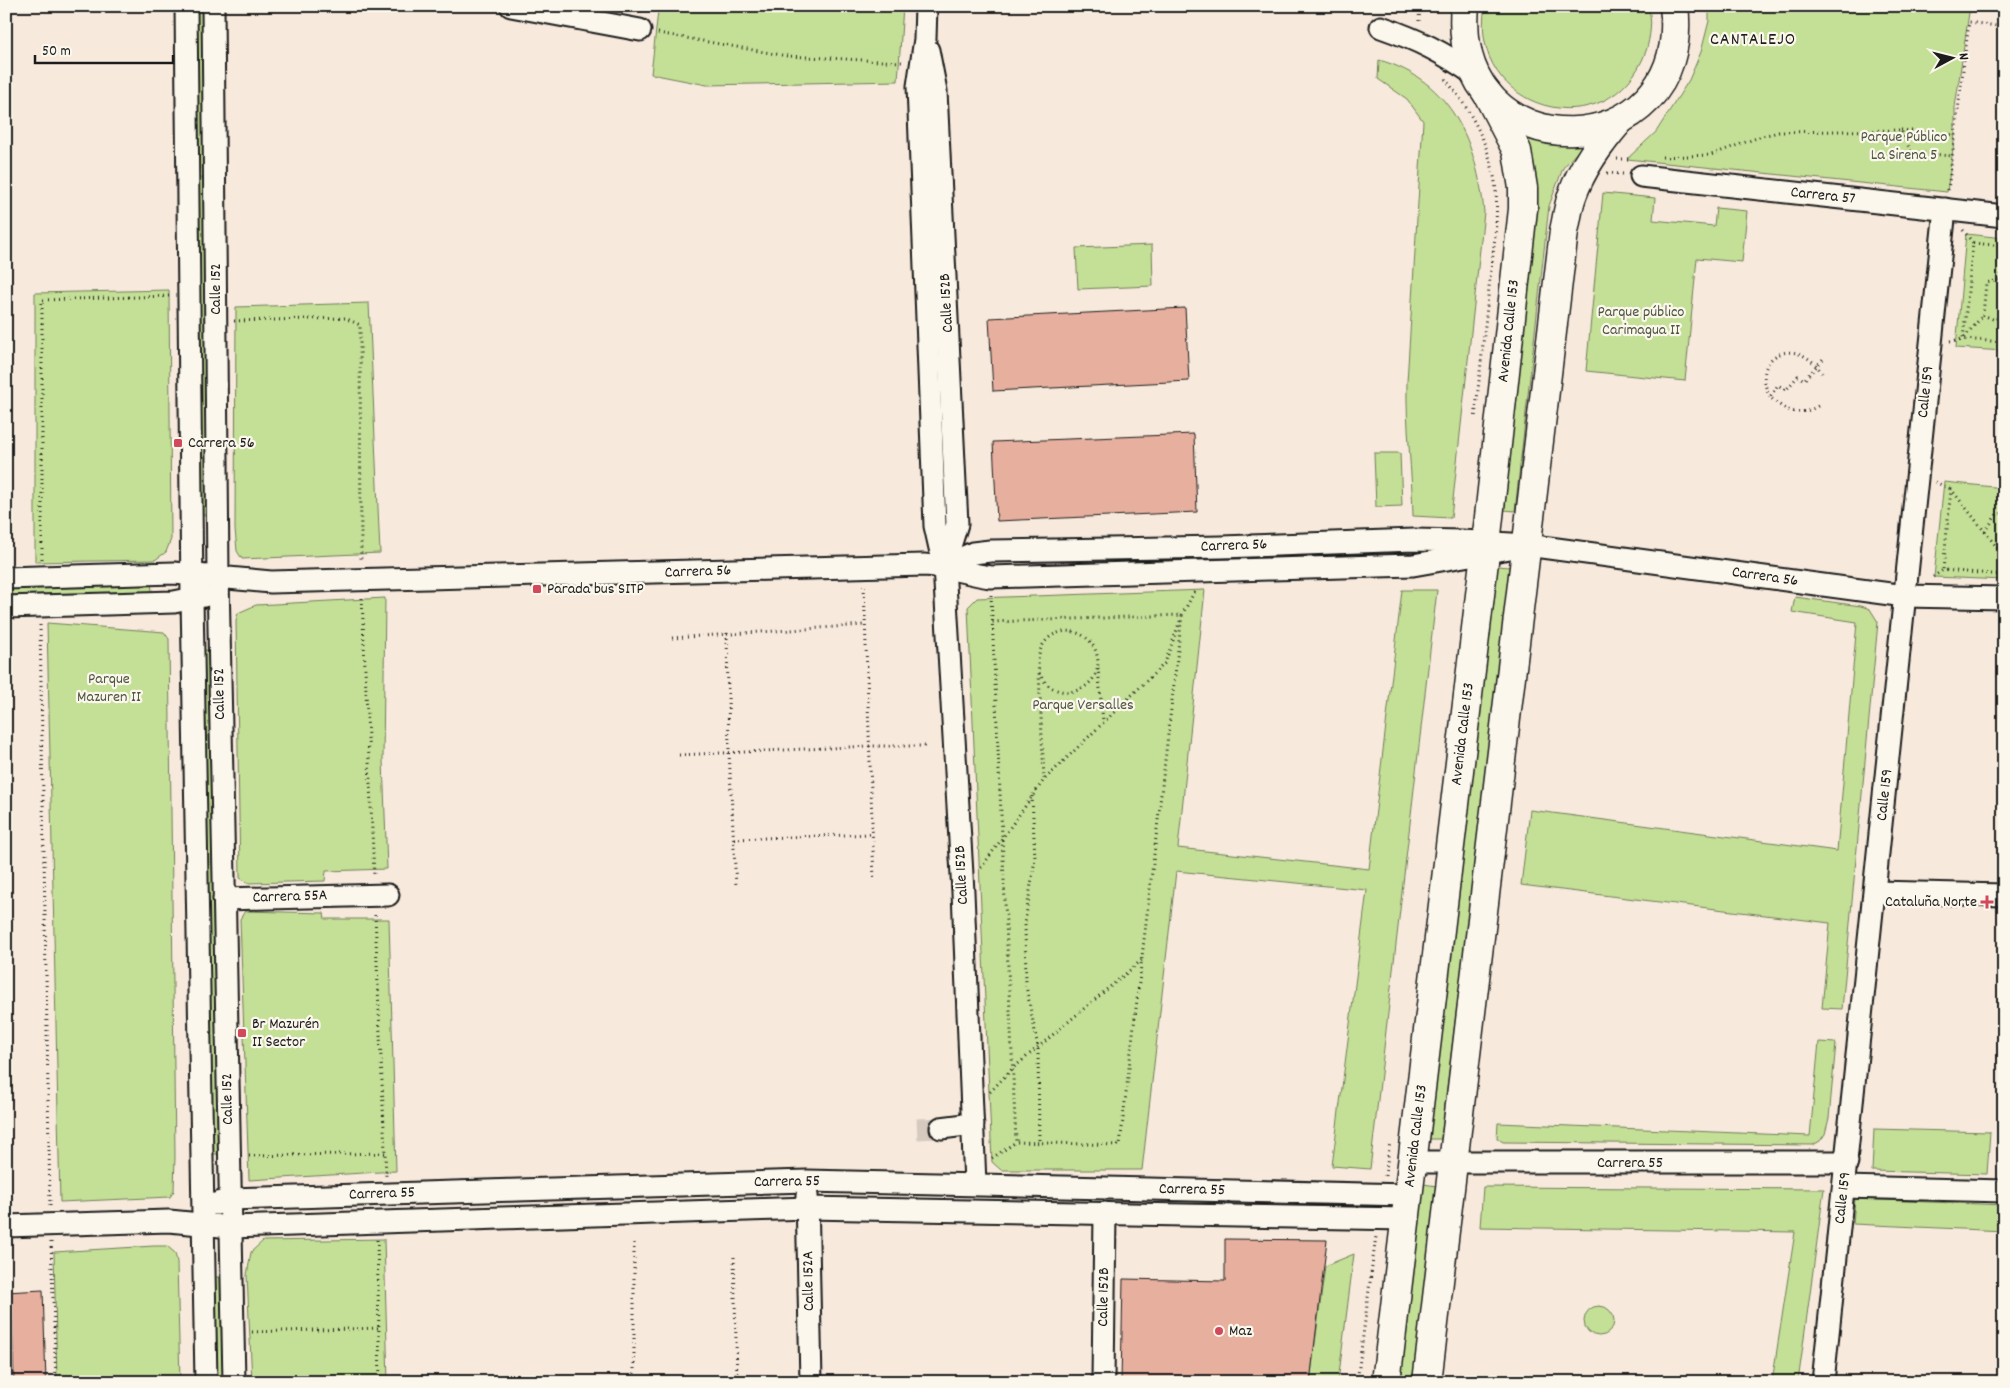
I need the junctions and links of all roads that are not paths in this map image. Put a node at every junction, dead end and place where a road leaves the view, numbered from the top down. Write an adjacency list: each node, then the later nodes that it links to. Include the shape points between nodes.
1 (186, 6): 18 (street, Calle 152)
2 (213, 6): 20 (street, Calle 152)
3 (511, 6): 8 (street)
4 (926, 6): 9 (street, Calle 152B)
5 (1465, 6): 10 (main road, Avenida Calle 153, via 1466,52)
6 (1674, 6): 11 (main road, via 1675,38 1666,71 1647,99)
7 (1381, 27): 10 (street, via 1447,55)
8 (640, 30)
9 (925, 39): 17 (street, Calle 152B, via 918,86 935,526); 17 (street, Calle 152B, via 936,91 957,524)
10 (1481, 84): 11 (main road, via 1500,106 1531,126 1568,133 1604,127); 16 (main road, Avenida Calle 153, via 1517,151 1523,188)
11 (1620, 120): 15 (main road, via 1587,162 1571,198 1563,241)
12 (1637, 167): 13 (street, Carrera 57)
13 (1946, 209): 14 (street, Carrera 57); 21 (street, Calle 159)
14 (2004, 216)
15 (1527, 545): 16 (street, Carrera 56); 21 (street, Carrera 56); 33 (main road)
16 (1485, 548): 17 (street, Carrera 56, via 1414,540 990,551 973,553); 17 (street, Carrera 56, via 1413,565 990,577); 31 (main road, Avenida Calle 153)
17 (944, 566): 20 (street, Carrera 56); 29 (street, Calle 152B)
18 (192, 575): 19 (street, Carrera 56); 20 (street, Carrera 56); 22 (street, Calle 152)
19 (6, 578)
20 (218, 585): 22 (street, Carrera 56); 28 (street, Calle 152)
21 (1905, 596): 23 (street, Carrera 56); 25 (street, Calle 159)
22 (192, 598): 24 (street, Carrera 56, via 174,602); 44 (street, Calle 152)
23 (2004, 598)
24 (6, 607)
25 (1875, 892): 27 (street); 32 (street, Calle 159)
26 (373, 895): 28 (street, Carrera 55A)
27 (2004, 895)
28 (224, 899): 40 (street, Calle 152)
29 (972, 1117): 30 (street); 34 (street, Calle 152B)
30 (941, 1128)
31 (1413, 1162): 33 (street, Carrera 55); 41 (main road, Avenida Calle 153)
32 (1847, 1162): 33 (street, Carrera 55); 36 (street, Calle 159)
33 (1453, 1163): 54 (main road)
34 (975, 1177): 35 (street, Carrera 55); 39 (street, Carrera 55)
35 (807, 1181): 37 (street, Carrera 55); 42 (street, Calle 152A)
36 (1844, 1187): 38 (street); 55 (street, Calle 159)
37 (551, 1189): 40 (street, Carrera 55); 45 (street)
38 (2004, 1191)
39 (1323, 1193): 41 (street, Carrera 55); 46 (street)
40 (230, 1199): 44 (street, Carrera 55); 48 (street, Calle 152)
41 (1408, 1207): 46 (street, Carrera 55); 53 (main road, Avenida Calle 153)
42 (808, 1208): 43 (street, Carrera 55); 45 (street, Carrera 55); 51 (street, Calle 152A)
43 (1104, 1213): 46 (street, Carrera 55); 52 (street, Calle 152B)
44 (202, 1217): 47 (street, Carrera 55); 48 (street, Carrera 55); 49 (street, Calle 152)
45 (550, 1217): 48 (street, Carrera 55)
46 (1322, 1217)
47 (6, 1226)
48 (230, 1227): 50 (street, Calle 152)
49 (206, 1382)
50 (234, 1382)
51 (811, 1382)
52 (1102, 1382)
53 (1386, 1382)
54 (1427, 1382)
55 (1823, 1382)

